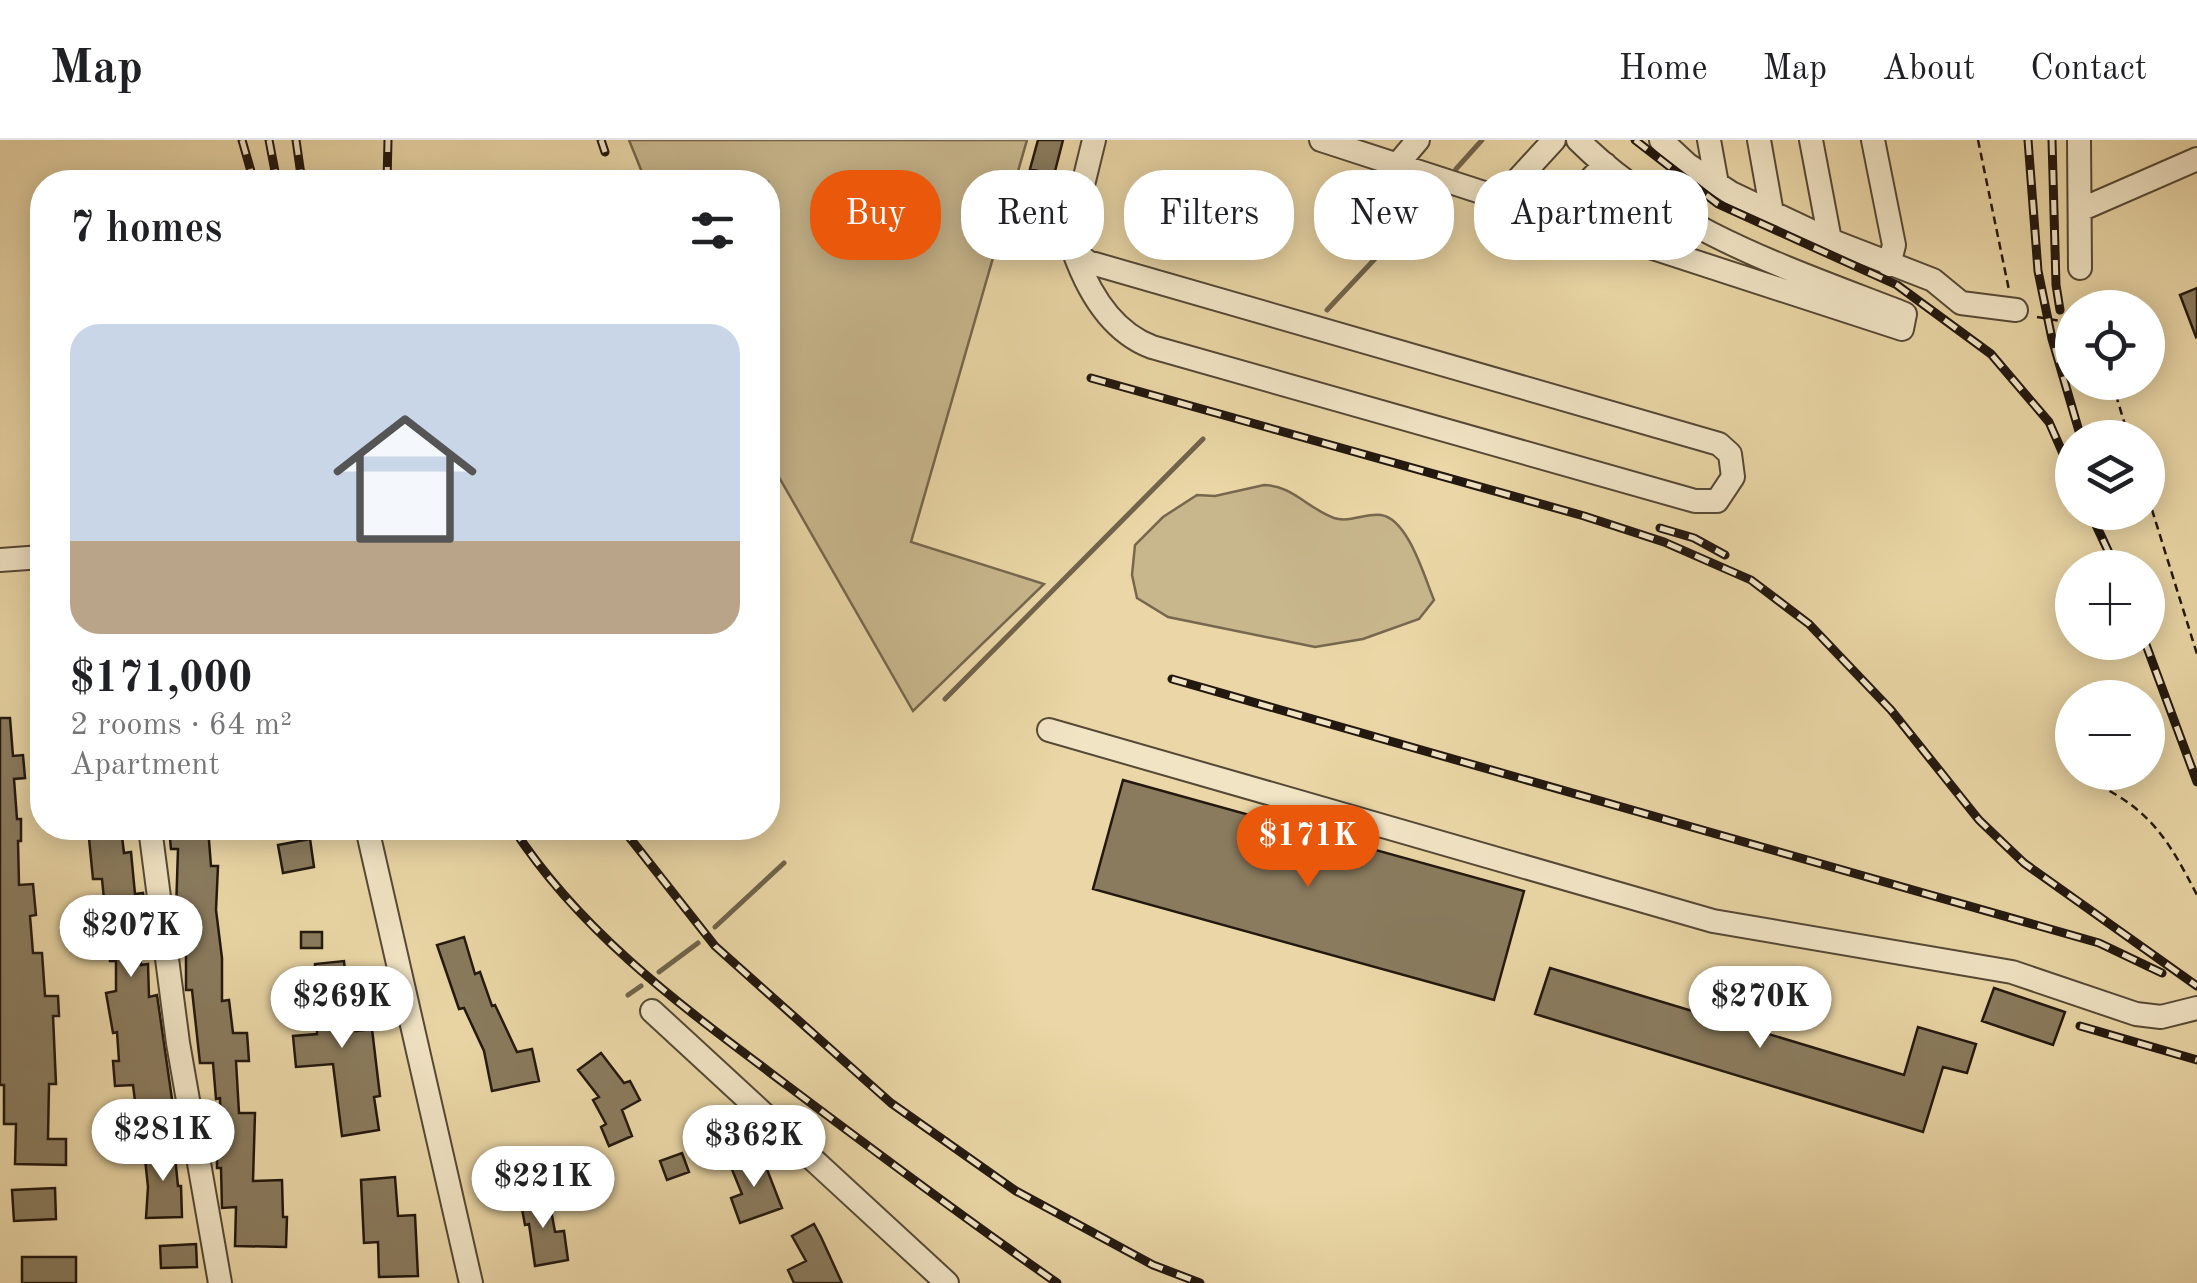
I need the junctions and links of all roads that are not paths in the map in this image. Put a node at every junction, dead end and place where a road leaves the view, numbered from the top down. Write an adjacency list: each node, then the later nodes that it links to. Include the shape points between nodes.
1 (1094, 140): 16 (street)
2 (1321, 140): 12 (street)
3 (1418, 140): 15 (street)
4 (1554, 140): 17 (street)
5 (1578, 140): 14 (street)
6 (1662, 140): 20 (street)
7 (1709, 140): 20 (street)
8 (1759, 140): 23 (street)
9 (1811, 140): 25 (street)
10 (1873, 140): 28 (street, via 1894,245)
11 (2079, 140): 22 (street)
12 (1347, 144): 15 (street)
13 (2197, 159): 22 (street)
14 (1604, 164): 18 (street); 19 (street)
15 (1396, 166): 21 (street)
16 (1087, 170)
17 (1527, 170)
18 (1599, 170)
19 (1612, 170)
20 (1717, 184): 23 (street)
21 (1474, 191)
22 (2080, 210): 29 (street)
23 (1772, 213): 25 (street)
24 (1708, 233): 27 (street, via 1906,314 1902,329)
25 (1830, 240): 28 (street)
26 (1074, 252): 26 (street, via 1113,322 1152,348 1695,501 1717,501 1734,477 1730,454 1719,444 1088,262)
27 (1688, 260)
28 (1890, 265): 30 (street, via 1933,280 1961,303)
29 (2080, 268)
30 (2016, 310)
31 (30, 558): 32 (street)
32 (0, 560)
33 (1048, 730): 36 (street, via 1713,922 2012,972 2136,1014 2161,1017)
34 (152, 840): 38 (street)
35 (370, 840): 39 (street)
36 (2197, 1008)
37 (652, 1011): 40 (street)
38 (220, 1283)
39 (471, 1283)
40 (947, 1283)

